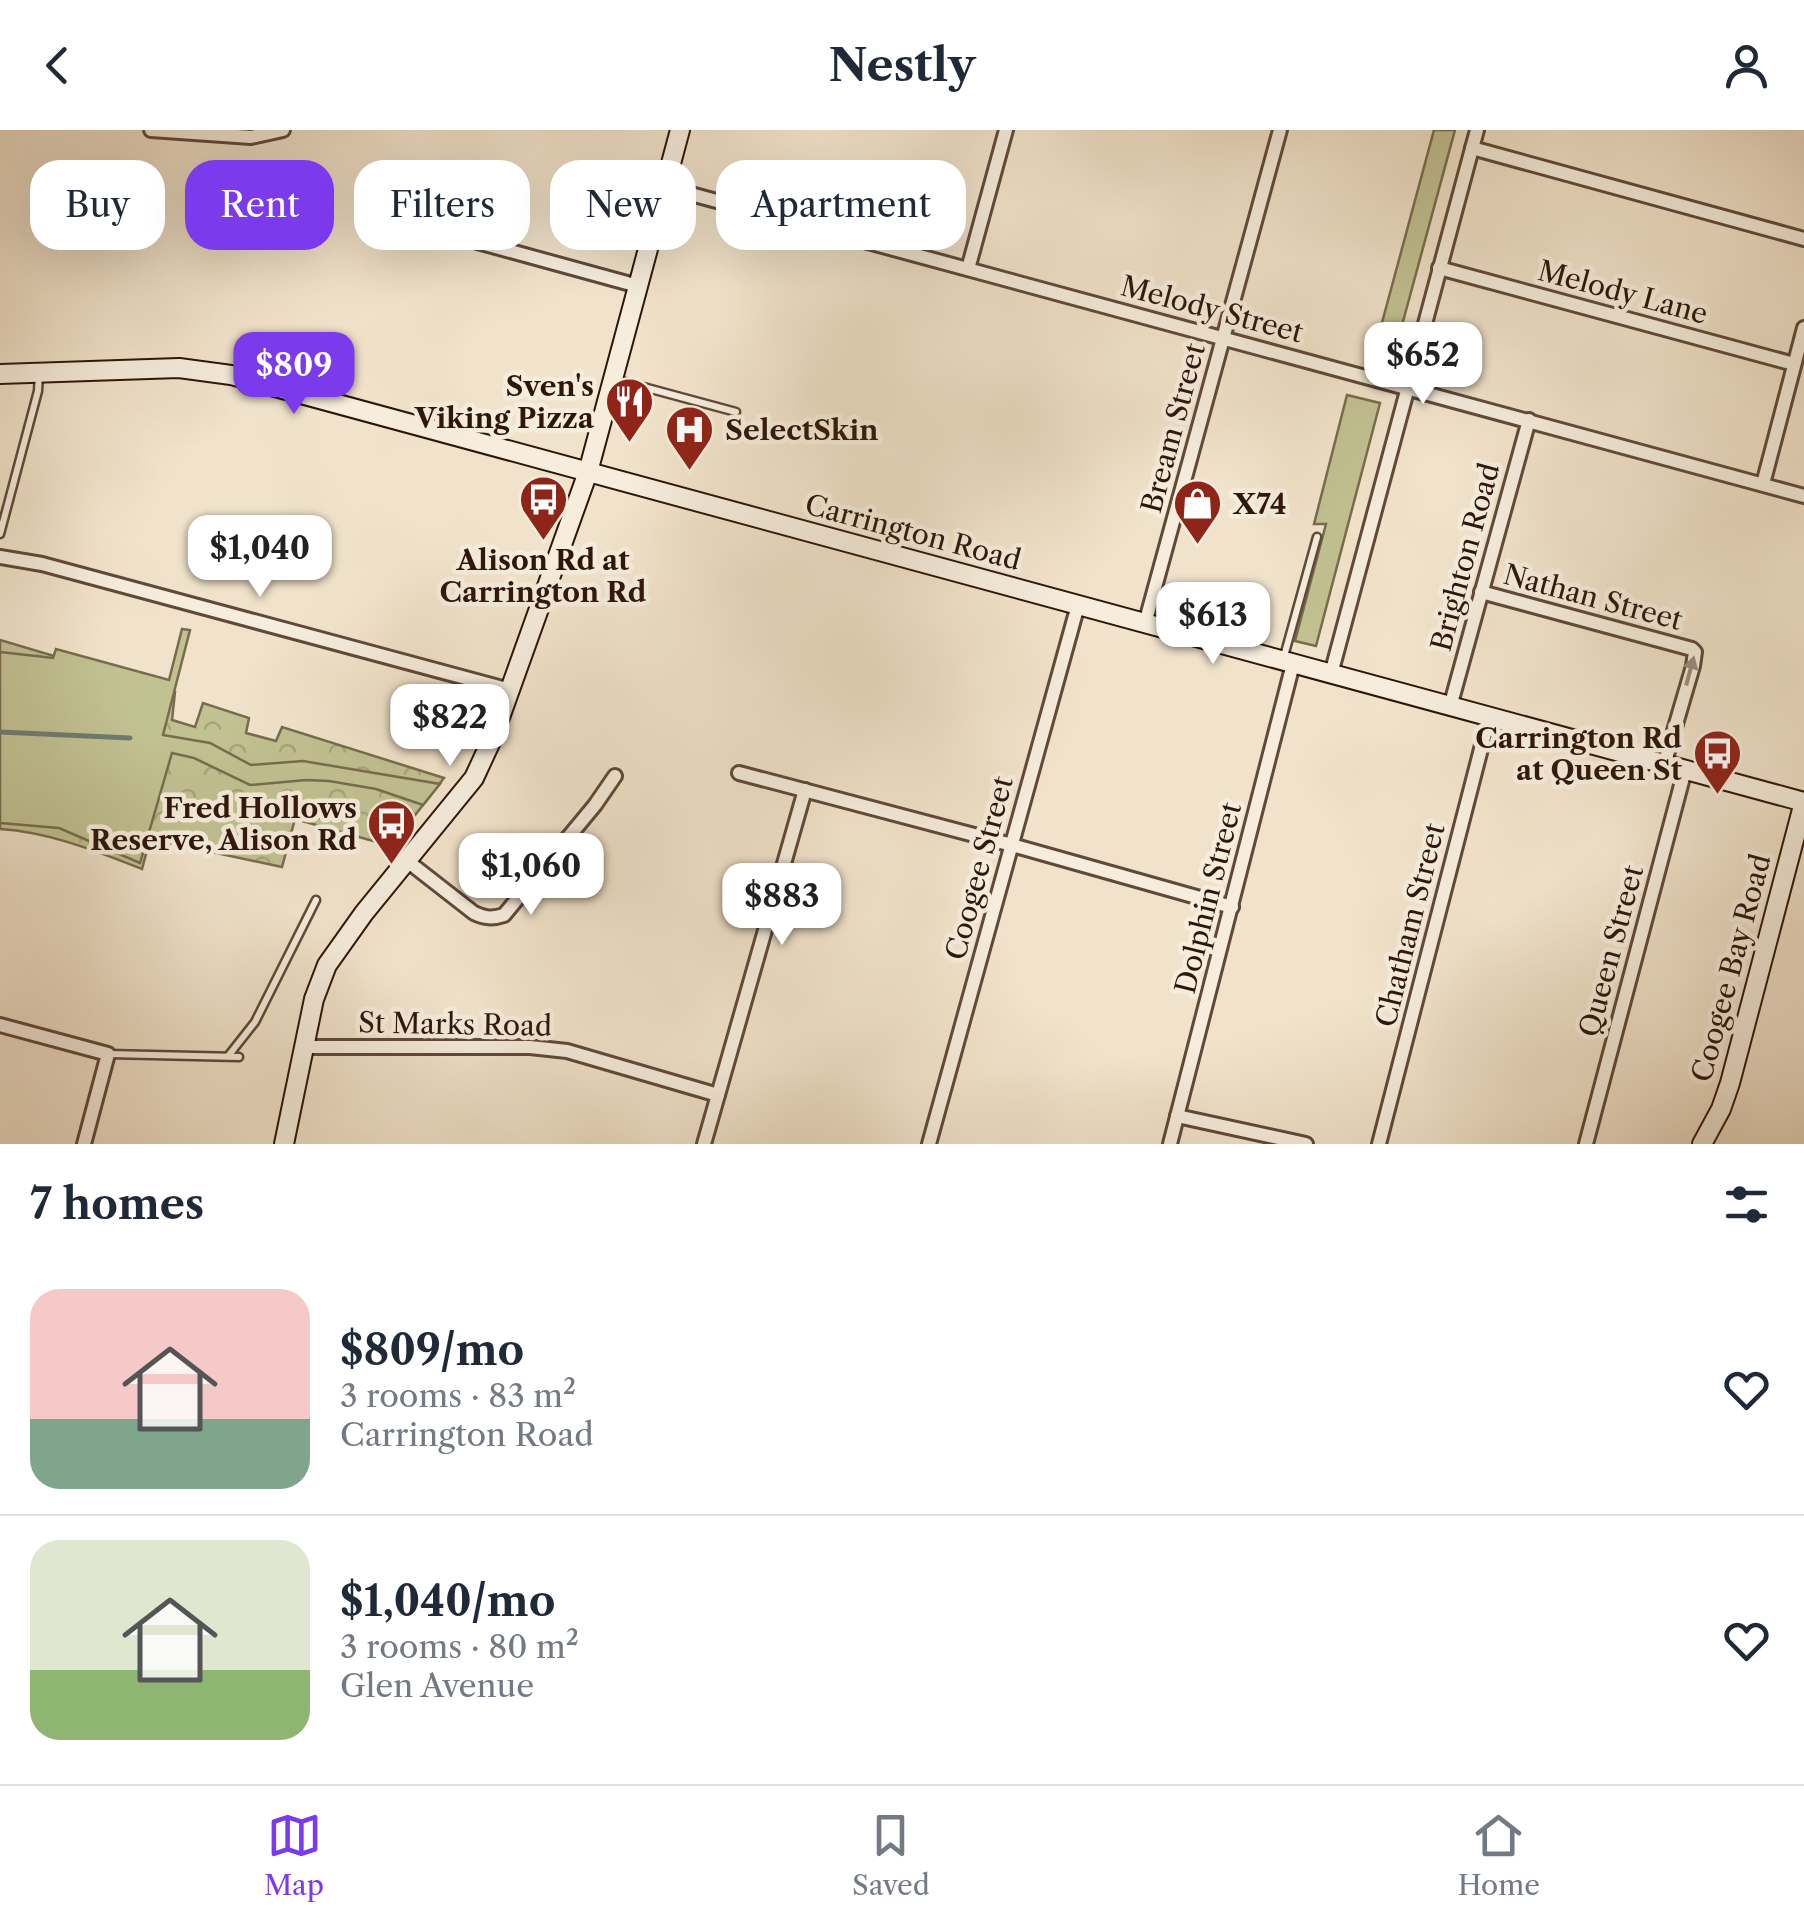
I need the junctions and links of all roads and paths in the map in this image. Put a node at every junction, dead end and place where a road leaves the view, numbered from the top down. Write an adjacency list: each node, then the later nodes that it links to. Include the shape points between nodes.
1 (152, 130): 2 (street, via 252,136)
2 (283, 130)
3 (680, 130): 8 (main road)
4 (1006, 130): 14 (street)
5 (1280, 130): 17 (street, Bream Street)
6 (1477, 130): 7 (street)
7 (1472, 148): 10 (street); 13 (street)
8 (672, 160)
9 (696, 195): 14 (street, Melody Street)
10 (1804, 238)
11 (507, 250): 15 (street)
12 (648, 250): 15 (main road)
13 (1440, 268): 18 (street, Melody Lane); 22 (street)
14 (968, 269): 17 (street, Melody Street)
15 (638, 286): 21 (main road)
16 (1804, 328): 18 (street)
17 (1223, 338): 22 (street, Melody Street); 33 (street, Bream Street)
18 (1794, 364): 26 (street)
19 (38, 373): 20 (main road, Carrington Road); 25 (main road, Carrington Road, via 206,370); 28 (lane)
20 (0, 374)
21 (613, 379): 23 (lane); 25 (main road)
22 (1407, 388): 24 (street, Melody Street); 35 (street)
23 (736, 412)
24 (1529, 420): 26 (street, Melody Street); 31 (street, Brighton Road)
25 (588, 472): 32 (main road, Carrington Road); 36 (main road)
26 (1763, 484): 27 (street, Melody Street)
27 (1804, 496)
28 (0, 534)
29 (1317, 538): 34 (lane)
30 (0, 557): 36 (street)
31 (1481, 592): 37 (street, Brighton Road); 39 (street, Nathan Street, one-way to 31, via 1695,652)
32 (1078, 605): 33 (main road, Carrington Road); 45 (street, Coogee Street)
33 (1145, 624): 34 (main road, Carrington Road)
34 (1288, 663): 35 (main road, Carrington Road); 48 (street, Dolphin Street)
35 (1331, 674): 37 (main road, Carrington Road)
36 (510, 690): 46 (main road, via 474,778)
37 (1450, 707): 38 (main road, Carrington Road)
38 (1489, 718): 39 (main road, Carrington Road); 62 (street, Chatham Street)
39 (1664, 764): 40 (main road, Carrington Road)
40 (1685, 770): 44 (main road, Carrington Road); 63 (street, Queen Street)
41 (739, 773): 43 (street)
42 (615, 776): 46 (street, via 504,916 474,913)
43 (804, 790): 45 (street); 54 (street)
44 (1804, 802): 64 (main road, Coogee Bay Road, via 1730,1083)
45 (1012, 845): 48 (street); 59 (street, Coogee Street)
46 (406, 860): 50 (main road, via 327,965)
47 (316, 900): 52 (lane, via 255,1022)
48 (1232, 907): 55 (street, Dolphin Street)
49 (0, 1025): 51 (street)
50 (304, 1047): 54 (street, St Marks Road, via 567,1051); 57 (main road)
51 (108, 1054): 52 (lane); 56 (street)
52 (229, 1055): 53 (lane)
53 (239, 1056)
54 (718, 1094): 58 (street)
55 (1177, 1116): 60 (street, Dolphin Street); 61 (street)
56 (84, 1144)
57 (284, 1144)
58 (704, 1144)
59 (929, 1144)
60 (1170, 1144)
61 (1306, 1144)
62 (1379, 1144)
63 (1586, 1144)
64 (1702, 1144)

